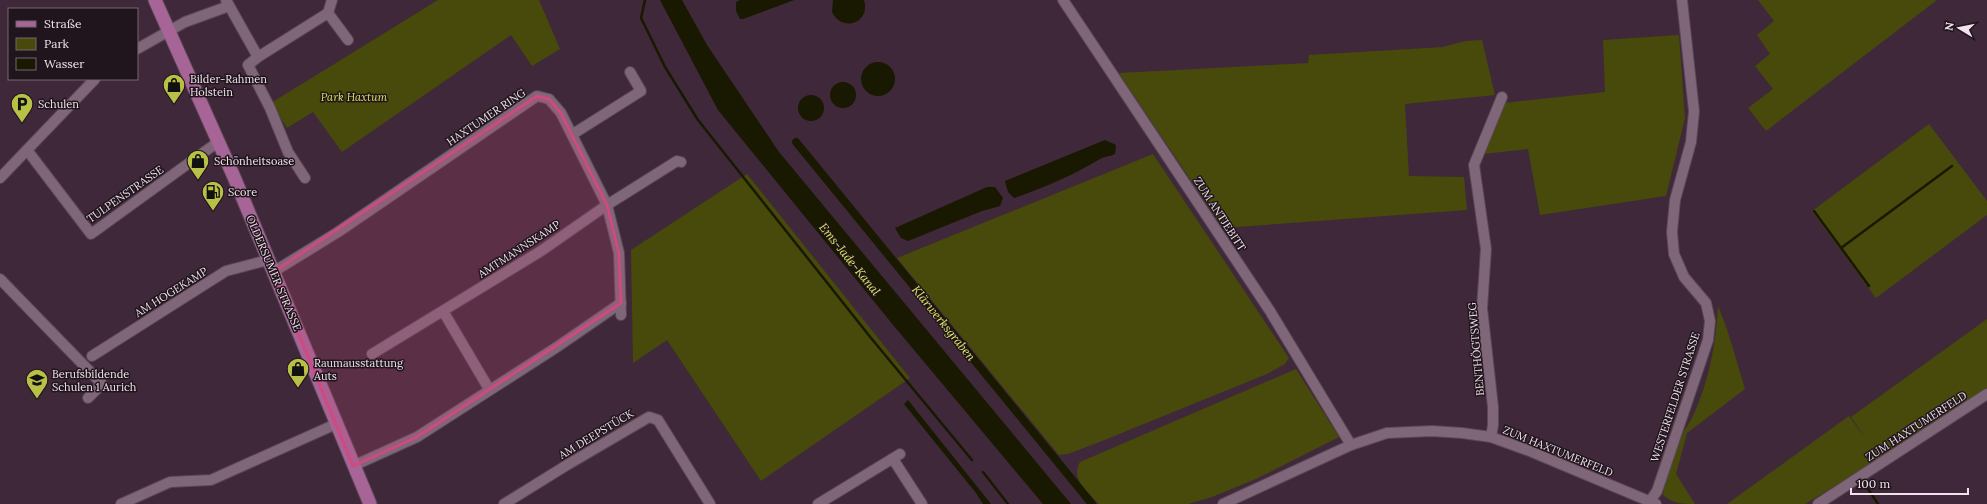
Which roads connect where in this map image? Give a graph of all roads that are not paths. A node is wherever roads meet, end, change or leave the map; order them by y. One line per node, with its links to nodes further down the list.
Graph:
1 (155, 0): 7 (main road, OLDERSUMER STRASSE)
2 (332, 0): 6 (street)
3 (1063, 0): 33 (street, ZUM ANTJEBITT)
4 (1682, 0): 37 (street, WESTERFELDER STRASSE)
5 (227, 3): 7 (street); 10 (street)
6 (328, 13): 8 (street); 10 (street)
7 (169, 30): 9 (street); 15 (main road, OLDERSUMER STRASSE)
8 (348, 40)
9 (138, 48)
10 (258, 57): 19 (street)
11 (630, 72): 14 (street)
12 (94, 80): 16 (street)
13 (1502, 97): 32 (street, BENTHÖGTSWEG)
14 (573, 134): 20 (street, HAXTUMER RING); 21 (street, HAXTUMER RING)
15 (218, 142): 16 (street, TULPENSTRASSE); 21 (main road, OLDERSUMER STRASSE)
16 (27, 150): 18 (street)
17 (681, 162): 20 (street, AMTMANNSKAMP)
18 (0, 178)
19 (306, 178)
20 (607, 205): 23 (street, HAXTUMER RING); 24 (street, AMTMANNSKAMP)
21 (271, 266): 27 (street, AM HOGEKAMP); 31 (main road, OLDERSUMER STRASSE)
22 (0, 279): 30 (street)
23 (621, 303): 25 (street, HAXTUMER RING); 28 (street)
24 (443, 311): 26 (street, AMTMANNSKAMP); 28 (street)
25 (622, 315)
26 (372, 354)
27 (92, 356)
28 (489, 389): 34 (street)
29 (1987, 394): 44 (street, ZUM HAXTUMERFELD)
30 (88, 398)
31 (336, 424): 34 (main road, OLDERSUMER STRASSE); 35 (street)
32 (1491, 437): 33 (street, ZUM HAXTUMERFELD); 37 (street, ZUM HAXTUMERFELD)
33 (1351, 445): 43 (street, ZUM HAXTUMERFELD)
34 (353, 466): 39 (main road, OLDERSUMER STRASSE)
35 (140, 500): 38 (street)
36 (820, 503): 42 (street)
37 (1653, 503)
38 (121, 504)
39 (370, 504)
40 (504, 504): 41 (street, AM DEEPSTÜCK)
41 (710, 504)
42 (922, 504)
43 (1223, 504)
44 (1818, 504)

